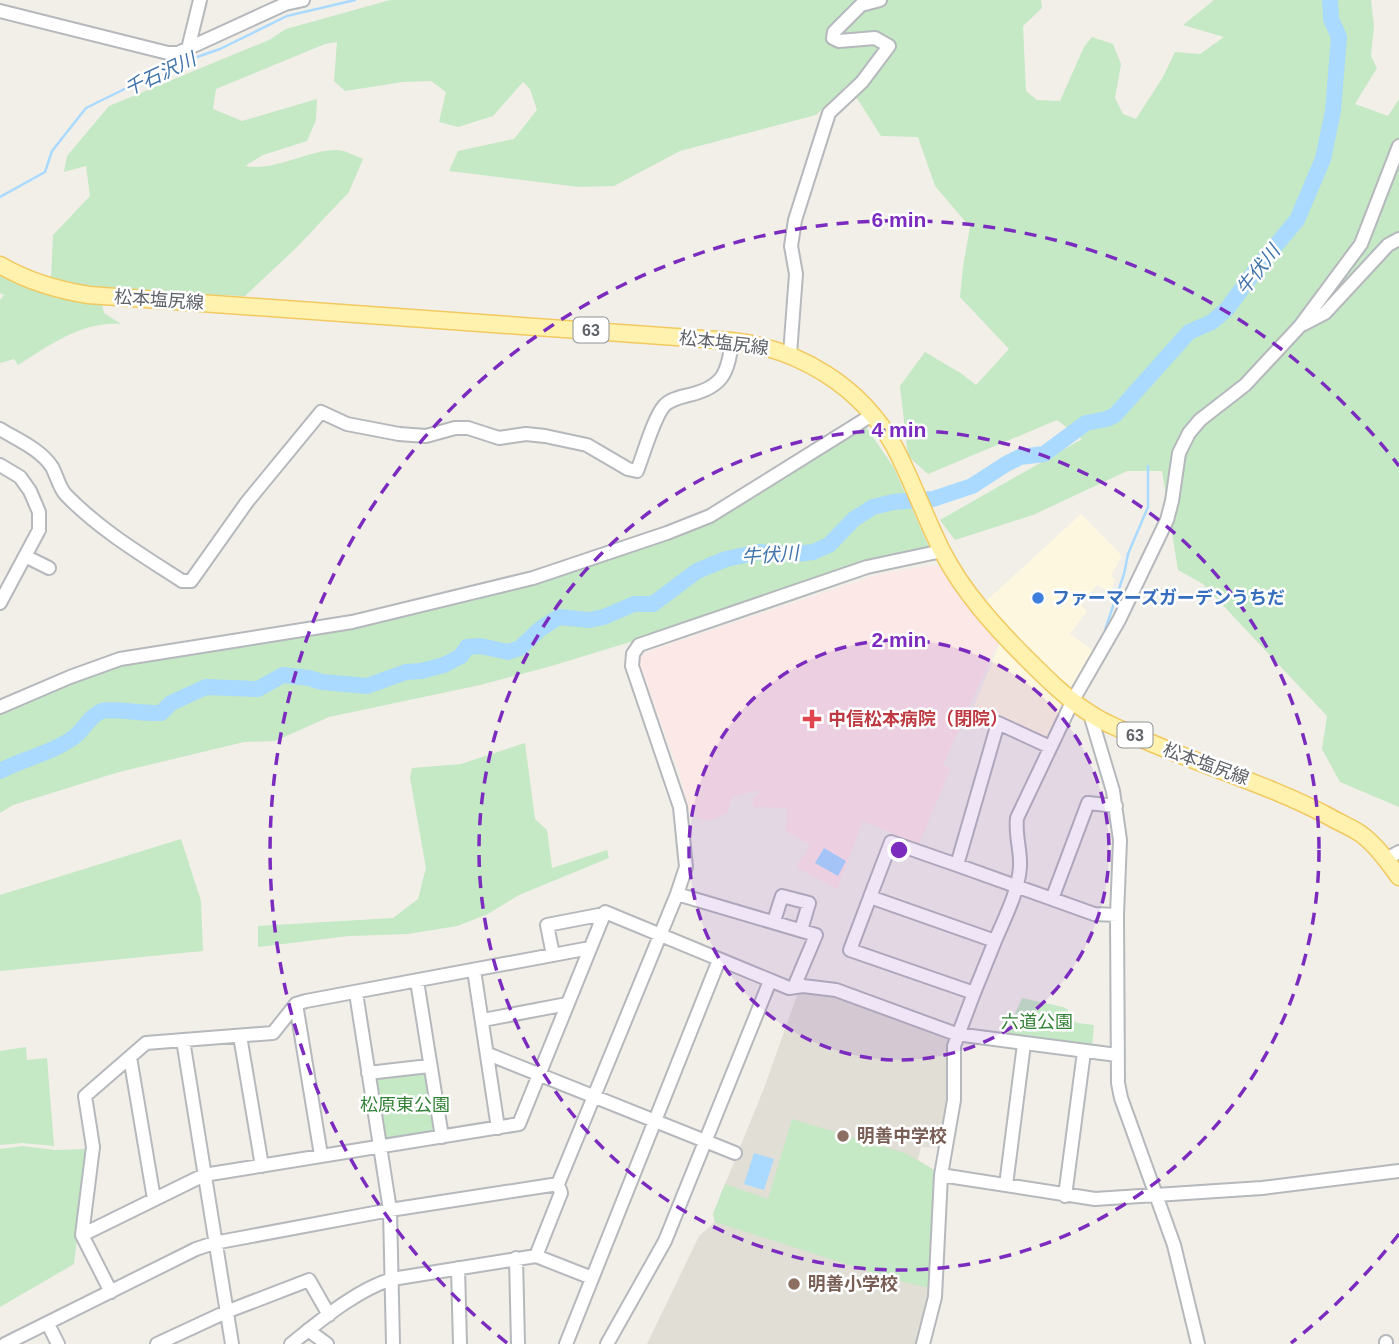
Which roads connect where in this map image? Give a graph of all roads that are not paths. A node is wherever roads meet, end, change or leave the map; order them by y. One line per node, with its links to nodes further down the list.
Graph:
1 (200, 0): 5 (street)
2 (303, 0): 5 (street)
3 (880, 0): 11 (street)
4 (0, 11): 5 (street)
5 (188, 49)
6 (1399, 146): 9 (street)
7 (1399, 239): 9 (street)
8 (0, 265): 10 (main road, 松本塩尻線 / 63)
9 (1300, 326): 19 (street)
10 (732, 341): 11 (main road, 松本塩尻線 / 63); 13 (street)
11 (790, 354): 12 (main road, 松本塩尻線 / 63)
12 (874, 418): 15 (main road, 松本塩尻線 / 63); 20 (street)
13 (0, 429)
14 (0, 465): 16 (street)
15 (940, 546): 19 (main road, 松本塩尻線 / 63); 28 (street)
16 (25, 556): 17 (street); 18 (street)
17 (49, 569)
18 (0, 603)
19 (1073, 700): 21 (main road, 松本塩尻線 / 63); 22 (street)
20 (0, 707)
21 (1090, 714): 23 (street); 24 (main road, 松本塩尻線 / 63)
22 (1051, 747): 25 (street); 27 (street)
23 (1116, 806): 30 (street); 32 (street)
24 (1392, 855): 26 (main road, 松本塩尻線 / 63)
25 (957, 865): 27 (street); 29 (street)
26 (1399, 877)
27 (1017, 887): 30 (street); 36 (street)
28 (677, 894): 33 (street); 35 (street)
29 (870, 897): 36 (street); 45 (street)
30 (1052, 899): 32 (street)
31 (604, 914): 35 (street); 37 (street); 38 (street)
32 (1117, 915): 55 (street)
33 (774, 921): 34 (street); 34 (street)
34 (801, 930): 43 (street)
35 (660, 935): 39 (street); 60 (street)
36 (995, 941): 45 (street)
37 (590, 948): 38 (street); 47 (street)
38 (553, 955): 40 (street)
39 (719, 960): 42 (street); 61 (street)
40 (474, 970): 41 (street); 48 (street)
41 (417, 981): 44 (street); 57 (street)
42 (770, 981): 43 (street); 64 (street)
43 (803, 988): 49 (street)
44 (356, 993): 46 (street); 58 (street)
45 (974, 993): 49 (street)
46 (296, 1004): 50 (street); 67 (street)
47 (567, 1004): 48 (street); 59 (street)
48 (483, 1020): 54 (street)
49 (957, 1034): 52 (street); 71 (street)
50 (240, 1036): 51 (street); 68 (street)
51 (183, 1040): 56 (street); 70 (street)
52 (1024, 1044): 53 (street); 73 (street)
53 (1084, 1052): 55 (street); 75 (street)
54 (488, 1054): 59 (street); 62 (street)
55 (1117, 1055): 74 (street)
56 (130, 1057): 76 (street); 78 (street)
57 (429, 1066): 58 (street); 63 (street)
58 (369, 1073): 65 (street)
59 (539, 1075): 60 (street); 62 (street)
60 (595, 1098): 61 (street); 72 (street)
61 (654, 1120): 64 (street); 83 (street)
62 (498, 1128): 63 (street)
63 (442, 1137): 65 (street)
64 (704, 1141): 66 (street); 100 (street)
65 (380, 1147): 67 (street); 77 (street)
66 (735, 1153)
67 (321, 1155): 68 (street)
68 (262, 1166): 70 (street)
69 (1399, 1171): 74 (street)
70 (204, 1175): 76 (street); 79 (street)
71 (941, 1175): 73 (street); 101 (street)
72 (558, 1184): 77 (street); 80 (street)
73 (1006, 1185): 75 (street)
74 (1158, 1195): 75 (street); 102 (street)
75 (1065, 1196)
76 (154, 1199): 78 (street)
77 (390, 1210): 79 (street); 84 (street)
78 (82, 1235): 85 (street)
79 (214, 1243): 85 (street); 86 (street)
80 (536, 1256): 81 (street); 83 (street)
81 (516, 1258): 82 (street); 98 (street)
82 (458, 1268): 84 (street); 97 (street)
83 (592, 1278): 99 (street)
84 (392, 1279): 87 (street); 96 (street)
85 (111, 1292): 88 (street)
86 (226, 1312): 87 (street); 92 (street); 93 (street)
87 (329, 1315): 89 (street)
88 (48, 1324): 90 (street); 91 (street)
89 (309, 1330): 94 (street); 95 (street)
90 (5, 1344)
91 (58, 1344)
92 (157, 1344)
93 (232, 1344)
94 (291, 1344)
95 (327, 1344)
96 (393, 1344)
97 (460, 1344)
98 (518, 1344)
99 (566, 1344)
100 (607, 1344)
101 (923, 1344)
102 (1198, 1344)

